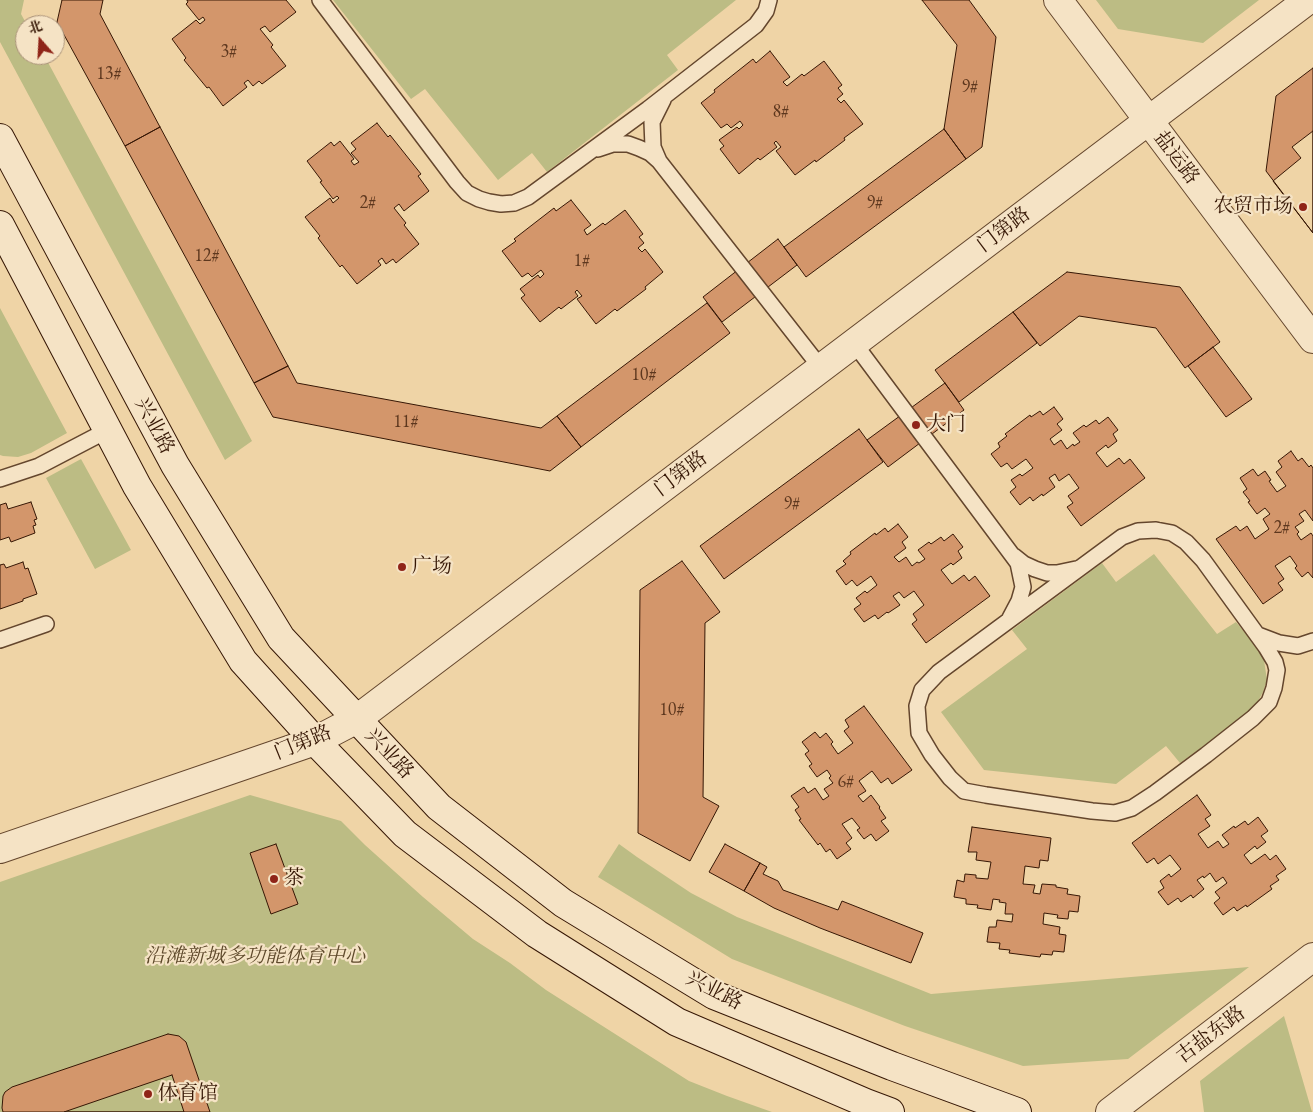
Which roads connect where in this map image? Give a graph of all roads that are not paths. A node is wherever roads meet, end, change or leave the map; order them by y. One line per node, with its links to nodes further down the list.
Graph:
1 (320, 0): 8 (lane)
2 (769, 0): 5 (lane)
3 (1058, 0): 6 (street, 盐运路)
4 (1308, 0): 6 (street, 门第路)
5 (666, 94): 8 (lane); 9 (lane)
6 (1148, 120): 11 (street, 盐运路); 12 (street, 门第路)
7 (0, 138): 23 (street, 兴业路)
8 (590, 152): 9 (lane)
9 (659, 161): 13 (lane)
10 (0, 225): 14 (street, 兴业路)
11 (1313, 340)
12 (854, 343): 13 (street, 门第路); 16 (lane)
13 (821, 368): 23 (street, 门第路)
14 (108, 430): 15 (lane); 24 (street, 兴业路)
15 (0, 479)
16 (1013, 556): 17 (lane); 18 (lane)
17 (1084, 565): 18 (lane); 20 (lane)
18 (1009, 621): 20 (lane)
19 (46, 624): 21 (lane)
20 (1258, 635): 22 (lane)
21 (0, 640)
22 (1313, 641)
23 (357, 719): 24 (street, 门第路); 28 (street, 兴业路)
24 (315, 741): 25 (street, 门第路); 27 (street, 兴业路)
25 (0, 849)
26 (1313, 957): 29 (street, 古盐东路)
27 (890, 1112)
28 (1017, 1112)
29 (1110, 1112)

